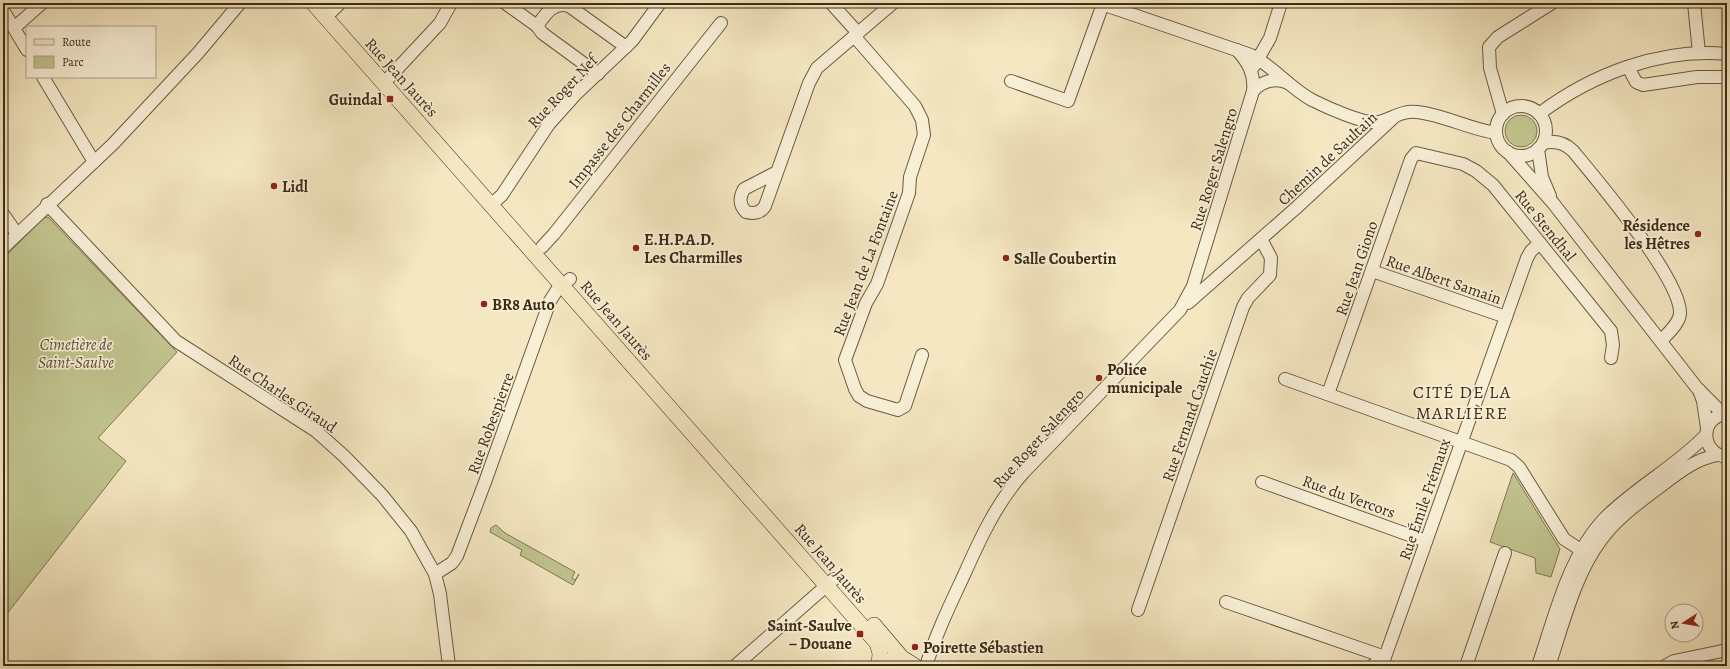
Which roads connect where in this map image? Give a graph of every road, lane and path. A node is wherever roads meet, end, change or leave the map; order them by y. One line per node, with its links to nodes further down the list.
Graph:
1 (42, 3): 17 (street)
2 (240, 3): 43 (street)
3 (313, 3): 13 (main road, Rue Jean Jaurès)
4 (451, 3): 30 (street)
5 (505, 3): 16 (street)
6 (660, 3): 19 (street, Rue Roger Nef)
7 (831, 3): 18 (street, Rue Jean de La Fontaine)
8 (893, 3): 18 (street)
9 (1281, 3): 24 (street)
10 (1552, 3): 34 (street)
11 (1694, 3): 22 (street)
12 (1101, 4): 21 (street); 31 (street)
13 (331, 8): 30 (main road, Rue Jean Jaurès)
14 (3, 10): 17 (street)
15 (721, 23): 52 (street, Impasse des Charmilles)
16 (537, 26): 19 (street); 26 (street)
17 (14, 28): 20 (street)
18 (856, 35): 44 (street); 61 (street, Rue Jean de La Fontaine)
19 (626, 47): 26 (street, Rue Roger Nef)
20 (26, 48)
21 (1237, 50): 24 (street); 27 (street)
22 (1699, 53): 23 (street); 25 (street)
23 (1727, 54)
24 (1258, 59): 27 (street); 32 (street)
25 (1628, 67): 28 (street); 35 (street)
26 (598, 74): 45 (street, Rue Roger Nef)
27 (1253, 77): 33 (street)
28 (1727, 77)
29 (44, 78): 43 (street)
30 (388, 79): 45 (main road, Rue Jean Jaurès)
31 (1011, 81)
32 (1288, 83): 33 (street); 37 (street)
33 (1254, 91): 54 (street, Rue Roger Salengro)
34 (1503, 114): 35 (street); 38 (street)
35 (1539, 114): 40 (street)
36 (1395, 116): 37 (street); 38 (street, Chemin de Saultain); 39 (street, Chemin de Saultain)
37 (1364, 121): 39 (street)
38 (1496, 133): 41 (street)
39 (1367, 141): 50 (street, Chemin de Saultain)
40 (1541, 146): 41 (street); 46 (street); 60 (street)
41 (1508, 152): 46 (street)
42 (1414, 154): 51 (street, Rue Stendhal); 55 (street, Rue Jean Giono)
43 (94, 162): 47 (street)
44 (777, 172)
45 (495, 201): 52 (main road, Rue Jean Jaurès); 57 (main road, Rue Jean Jaurès)
46 (1553, 203): 60 (street)
47 (47, 204): 49 (street); 74 (street, Rue Charles Giraud)
48 (3, 214): 49 (street)
49 (17, 234): 53 (street)
50 (1261, 239): 56 (street, Chemin de Saultain); 77 (street, Rue Fernand Cauchie)
51 (1540, 243): 59 (street, Rue Émile Frémaux); 62 (street, Rue Stendhal)
52 (542, 247): 57 (main road, Rue Jean Jaurès)
53 (3, 248)
54 (1200, 264): 56 (street); 58 (street, Rue Roger Salengro)
55 (1372, 271): 59 (street, Rue Albert Samain); 65 (street, Rue Jean Giono)
56 (1217, 276): 58 (street, Chemin de Saultain)
57 (566, 282): 74 (street, Rue Robespierre); 75 (main road, Rue Jean Jaurès)
58 (1180, 310): 78 (street, Rue Roger Salengro)
59 (1506, 317): 68 (street, Rue Émile Frémaux)
60 (1661, 341): 64 (street)
61 (922, 355)
62 (1611, 358)
63 (1285, 379): 65 (street)
64 (1697, 388): 66 (street); 67 (street)
65 (1328, 394): 68 (street)
66 (1727, 414): 67 (street)
67 (1706, 432): 69 (street); 73 (street)
68 (1461, 441): 71 (street, Rue Émile Frémaux); 73 (street)
69 (1722, 456): 73 (street)
70 (1262, 482): 71 (street, Rue du Vercors)
71 (1426, 541): 80 (street, Rue Émile Frémaux)
72 (1504, 553): 87 (street)
73 (1585, 553): 88 (street); 89 (street)
74 (435, 574): 82 (street, Rue Charles Giraud)
75 (831, 583): 81 (main road, Rue Jean Jaurès); 83 (street); 84 (main road, Rue Jean Jaurès)
76 (1226, 602): 80 (street)
77 (1138, 610)
78 (933, 645): 81 (street, Rue Roger Salengro); 85 (street, Rue Roger Salengro)
79 (1727, 650): 90 (street)
80 (1385, 657): 86 (street)
81 (908, 662): 84 (main road)
82 (449, 666)
83 (735, 666)
84 (879, 666)
85 (926, 666)
86 (1372, 666)
87 (1466, 666)
88 (1538, 666)
89 (1549, 666)
90 (1665, 666)

